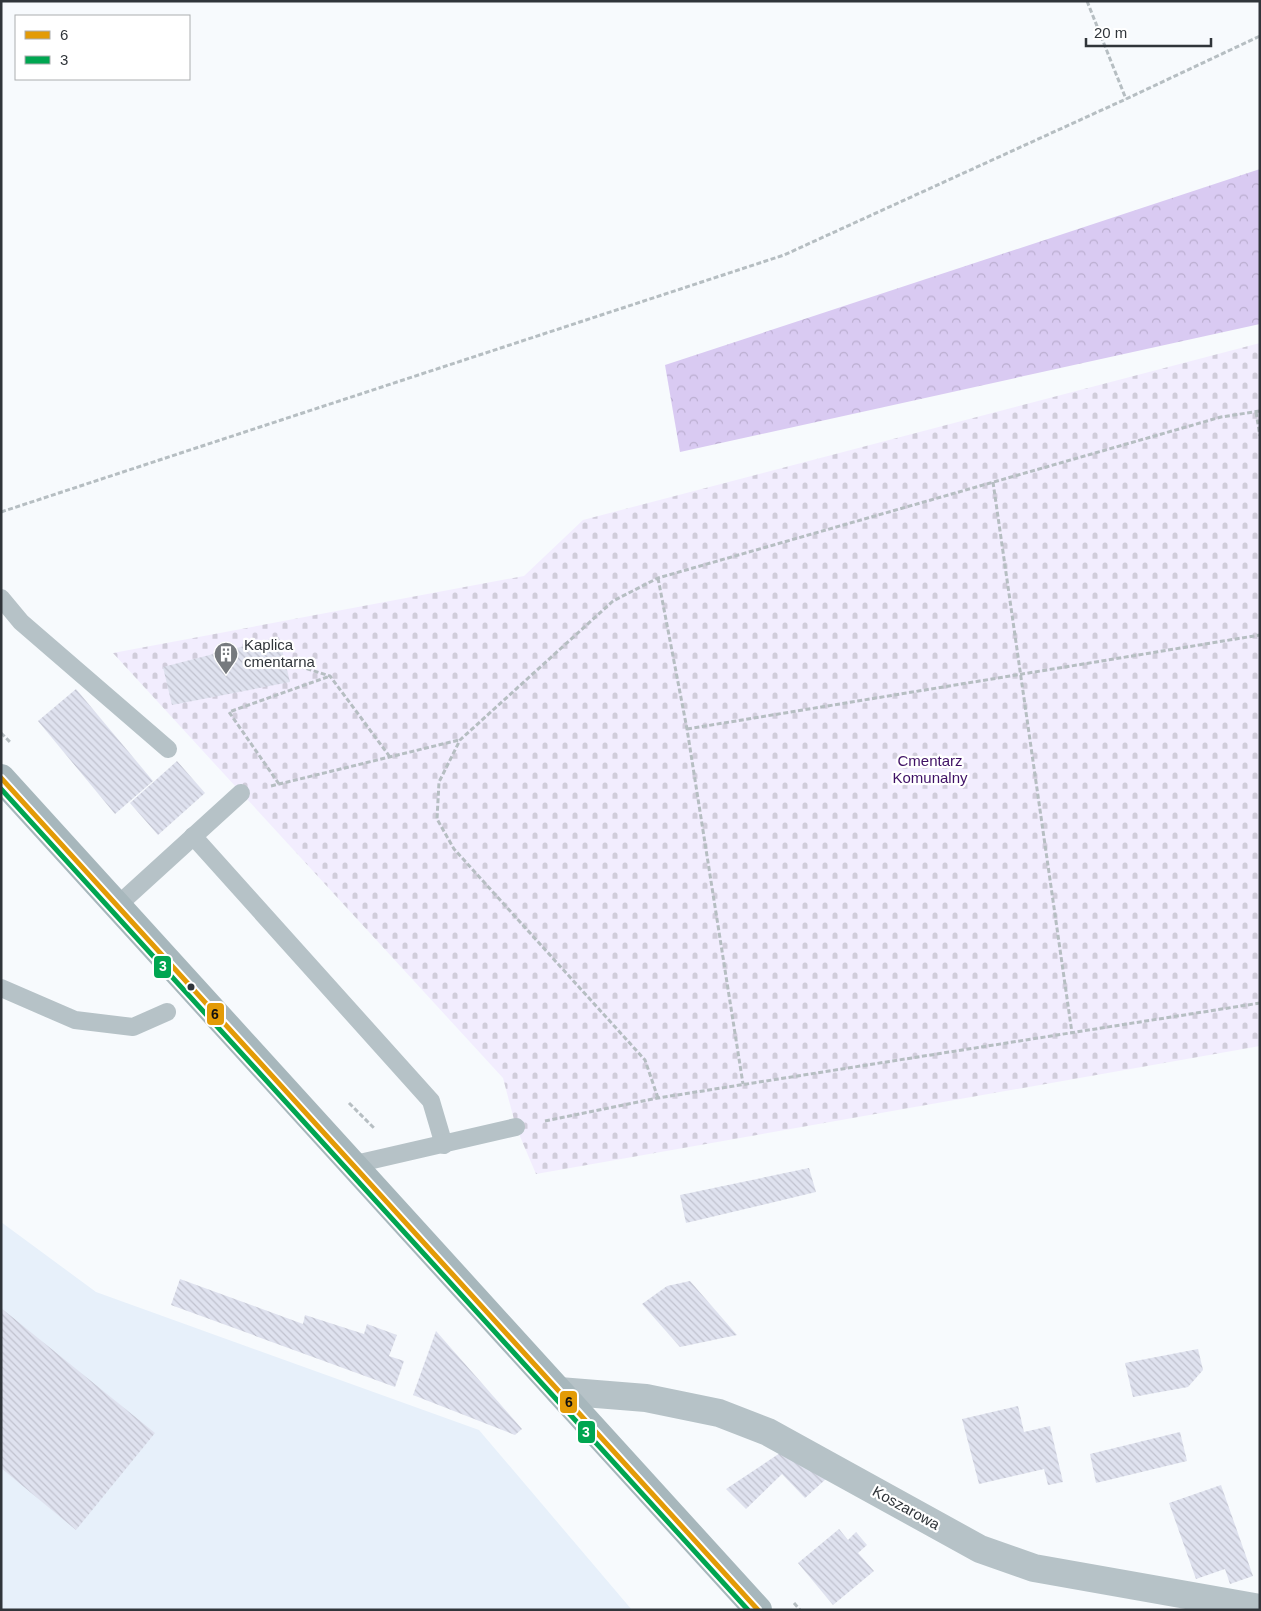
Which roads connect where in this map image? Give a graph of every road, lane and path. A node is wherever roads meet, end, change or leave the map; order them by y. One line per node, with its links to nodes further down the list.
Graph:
1 (1087, 1): 3 (path)
2 (1260, 36): 3 (path)
3 (1126, 99): 7 (path)
4 (1258, 412): 5 (path); 6 (path)
5 (1260, 436)
6 (994, 482): 8 (path); 12 (path)
7 (1, 512)
8 (658, 578): 14 (path); 15 (path)
9 (1, 598): 16 (lane)
10 (1260, 635): 12 (path)
11 (284, 662): 13 (path)
12 (1021, 674): 14 (path); 25 (path)
13 (330, 676): 17 (path); 17 (path)
14 (687, 729): 26 (path)
15 (460, 740): 17 (path); 27 (path)
16 (168, 749)
17 (390, 757)
18 (1, 778): 21 (main road)
19 (241, 793): 20 (lane)
20 (193, 836): 21 (lane); 29 (lane)
21 (118, 905): 30 (main road)
22 (1, 988): 24 (lane)
23 (1260, 1004): 25 (path)
24 (167, 1012)
25 (1072, 1033): 26 (path)
26 (743, 1084): 27 (path)
27 (658, 1098): 28 (path)
28 (516, 1127): 29 (lane)
29 (444, 1145): 30 (lane)
30 (351, 1164): 31 (main road)
31 (559, 1390): 32 (street, Koszarowa); 33 (main road)
32 (1260, 1608)
33 (758, 1610)

